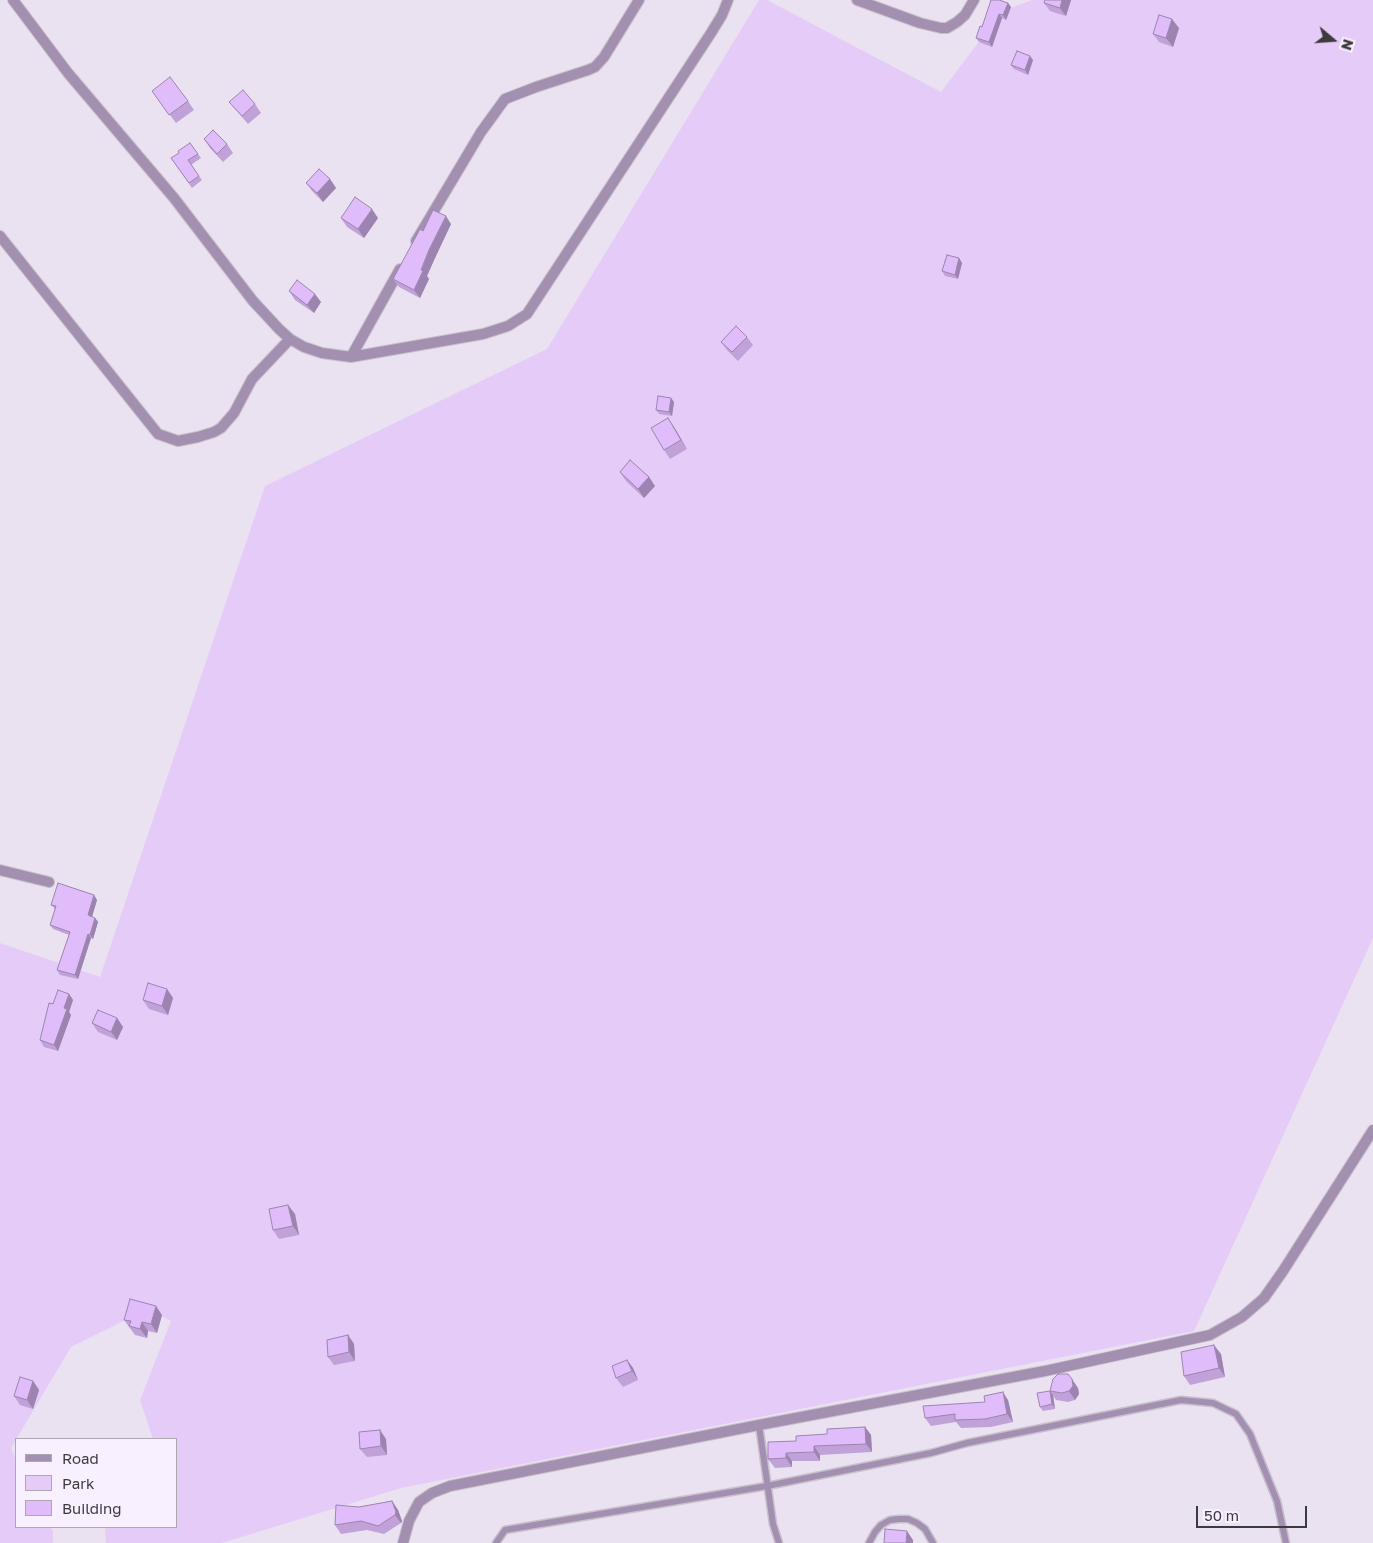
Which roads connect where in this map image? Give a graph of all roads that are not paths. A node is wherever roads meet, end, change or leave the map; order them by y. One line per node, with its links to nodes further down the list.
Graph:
1 (13, 0): 7 (street)
2 (639, 0): 8 (street)
3 (728, 0): 8 (street)
4 (857, 0): 5 (street)
5 (974, 0)
6 (0, 236): 7 (street)
7 (290, 340): 8 (street)
8 (351, 357)
9 (0, 870): 10 (street)
10 (49, 882)
11 (1373, 1130): 12 (street)
12 (759, 1425): 13 (lane); 14 (street)
13 (767, 1486): 15 (lane); 16 (lane); 19 (lane)
14 (403, 1543)
15 (496, 1543)
16 (779, 1543)
17 (869, 1543): 18 (lane)
18 (933, 1543)
19 (1286, 1543)

